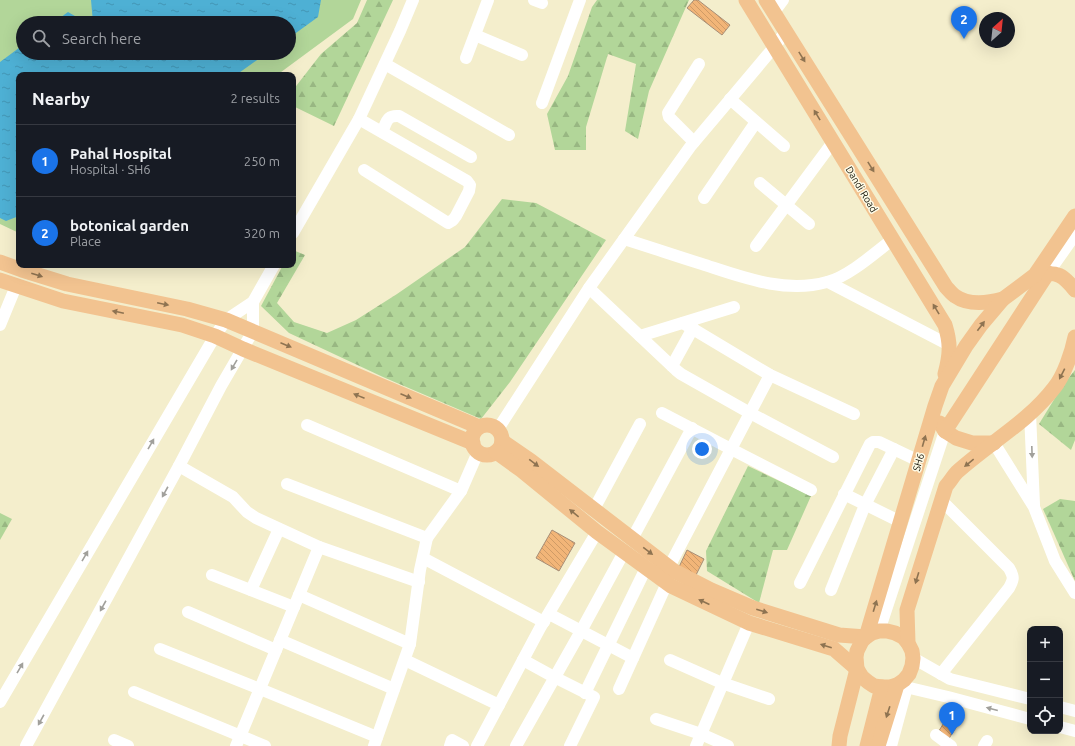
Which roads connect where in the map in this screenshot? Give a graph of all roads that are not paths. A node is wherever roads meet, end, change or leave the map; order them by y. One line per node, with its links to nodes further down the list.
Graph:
1 (413, 0): 11 (street)
2 (488, 0): 7 (street)
3 (580, 0): 14 (street)
4 (746, 0): 8 (main road, Dandi Road)
5 (774, 4): 6 (main road, Dandi Road)
6 (786, 31): 8 (street); 44 (main road, Dandi Road, one-way to 44)
7 (475, 35): 9 (street); 10 (street)
8 (775, 46): 13 (street); 20 (main road, Dandi Road, one-way to 8)
9 (522, 55)
10 (466, 58)
11 (385, 64): 15 (street); 18 (street)
12 (699, 64): 19 (street)
13 (730, 99): 16 (street); 19 (street)
14 (542, 103)
15 (359, 119): 17 (street); 29 (street)
16 (756, 122): 21 (street); 25 (street)
17 (382, 132): 22 (street); 23 (street)
18 (509, 135)
19 (694, 142): 31 (street)
20 (833, 142): 26 (street); 32 (main road, Dandi Road)
21 (784, 146)
22 (471, 157)
23 (364, 170)
24 (760, 183): 26 (street)
25 (704, 198)
26 (787, 204): 28 (street); 33 (street)
27 (1075, 216): 38 (main road, SH6)
28 (809, 224)
29 (296, 228)
30 (1075, 235): 38 (street)
31 (624, 239): 40 (street); 42 (street)
32 (893, 239): 40 (street); 54 (main road, Dandi Road, one-way to 32)
33 (756, 246)
34 (0, 262): 35 (main road, one-way to 35)
35 (16, 268)
36 (16, 268): 47 (main road, one-way to 47)
37 (272, 268): 45 (street)
38 (1041, 274): 43 (main road); 44 (main road, SH6); 68 (main road)
39 (0, 280): 41 (main road)
40 (828, 282): 54 (street)
41 (16, 286): 48 (street); 51 (main road, one-way to 41)
42 (589, 288): 52 (street); 69 (street)
43 (1075, 290)
44 (1003, 299): 58 (main road, SH6, one-way to 44)
45 (253, 302): 47 (street); 50 (street)
46 (734, 307): 49 (street)
47 (226, 320): 50 (main road); 51 (street)
48 (0, 325)
49 (688, 326): 52 (street); 56 (street); 57 (street)
50 (253, 331): 55 (street); 66 (main road, one-way to 66)
51 (215, 336): 55 (main road); 132 (street, one-way to 51)
52 (640, 336): 56 (street)
53 (1074, 342): 62 (main road, one-way to 62)
54 (949, 345): 58 (main road, Dandi Road)
55 (243, 349): 71 (main road, one-way to 55); 76 (street, one-way to 76)
56 (672, 366): 61 (street)
57 (770, 375): 61 (street); 63 (street)
58 (942, 386): 59 (main road, SH6)
59 (935, 406): 68 (main road); 75 (main road, SH6, one-way to 59)
60 (662, 413): 67 (street)
61 (750, 413): 72 (street); 74 (street)
62 (1030, 413): 70 (main road); 83 (street, one-way to 83)
63 (854, 414)
64 (640, 424): 84 (street)
65 (307, 425): 79 (street)
66 (479, 428): 69 (main road); 71 (main road)
67 (692, 428): 72 (street); 89 (street)
68 (945, 431): 70 (main road); 108 (street)
69 (499, 441): 71 (main road); 84 (main road, one-way to 84); 87 (main road, one-way to 69)
70 (994, 443): 81 (main road, one-way to 81); 83 (street)
71 (476, 447): 79 (street)
72 (731, 449): 78 (street); 93 (street)
73 (894, 449): 75 (street); 80 (street); 82 (street)
74 (833, 457)
75 (919, 461): 85 (main road, SH6)
76 (180, 466): 86 (street); 146 (street, one-way to 146)
77 (287, 484): 88 (street)
78 (811, 490)
79 (461, 491): 88 (street)
80 (844, 494): 82 (street); 98 (street)
81 (942, 500): 110 (main road, one-way to 110); 120 (street)
82 (865, 505): 85 (street); 100 (street)
83 (1034, 507): 101 (street)
84 (594, 509): 89 (main road)
85 (900, 522): 108 (main road, SH6, one-way to 85)
86 (279, 529): 90 (street); 99 (street)
87 (597, 532): 91 (main road); 105 (street)
88 (427, 538): 92 (street)
89 (632, 539): 93 (main road, one-way to 93)
90 (319, 547): 96 (street); 102 (street)
91 (624, 552): 94 (main road); 107 (street)
92 (422, 558): 96 (street); 105 (street)
93 (669, 567): 108 (main road, one-way to 108)
94 (646, 568): 97 (main road); 112 (street)
95 (212, 575): 99 (street)
96 (419, 582): 109 (street)
97 (667, 583): 106 (main road, one-way to 97); 114 (street)
98 (800, 583)
99 (251, 590): 103 (street)
100 (831, 590)
101 (1075, 593)
102 (299, 594): 103 (street); 109 (street)
103 (294, 607): 111 (street)
104 (188, 612): 111 (street)
105 (546, 618): 107 (street); 117 (street)
106 (749, 623): 119 (main road, one-way to 106); 122 (street)
107 (581, 631): 112 (street); 121 (street)
108 (873, 634): 110 (main road); 119 (main road, SH6)
109 (410, 644): 116 (street)
110 (908, 644): 115 (main road)
111 (278, 645): 125 (street); 126 (street)
112 (608, 645): 114 (street); 129 (street)
113 (160, 649): 125 (street)
114 (633, 658): 127 (street)
115 (913, 658): 120 (street); 123 (main road)
116 (405, 660): 126 (street); 133 (street)
117 (523, 660): 121 (street); 133 (street)
118 (670, 660): 122 (street)
119 (860, 673): 124 (main road); 156 (main road, SH6); 157 (main road)
120 (941, 674): 131 (street)
121 (554, 677): 129 (street); 152 (street)
122 (722, 683): 130 (street); 140 (street)
123 (902, 686): 124 (main road); 136 (street, one-way to 123); 145 (main road, one-way to 145)
124 (882, 688): 158 (main road)
125 (260, 689): 143 (street); 144 (street)
126 (394, 689): 144 (street)
127 (619, 689)
128 (134, 692): 143 (street)
129 (585, 693): 153 (street)
130 (769, 698)
131 (1027, 698)
132 (0, 702)
133 (499, 705): 151 (street)
134 (1063, 708): 135 (street)
135 (1075, 711)
136 (1027, 717)
137 (656, 719): 140 (street)
138 (1063, 728): 139 (street)
139 (1075, 731)
140 (701, 734): 154 (street); 155 (street)
141 (936, 736): 159 (street)
142 (114, 740): 147 (street)
143 (238, 741): 148 (street)
144 (376, 742)
145 (883, 743)
146 (26, 746)
147 (128, 746)
148 (265, 746)
149 (450, 746): 150 (street)
150 (463, 746)
151 (477, 746)
152 (516, 746)
153 (570, 746)
154 (696, 746)
155 (728, 746)
156 (839, 746)
157 (848, 746)
158 (867, 746)
159 (951, 746)

